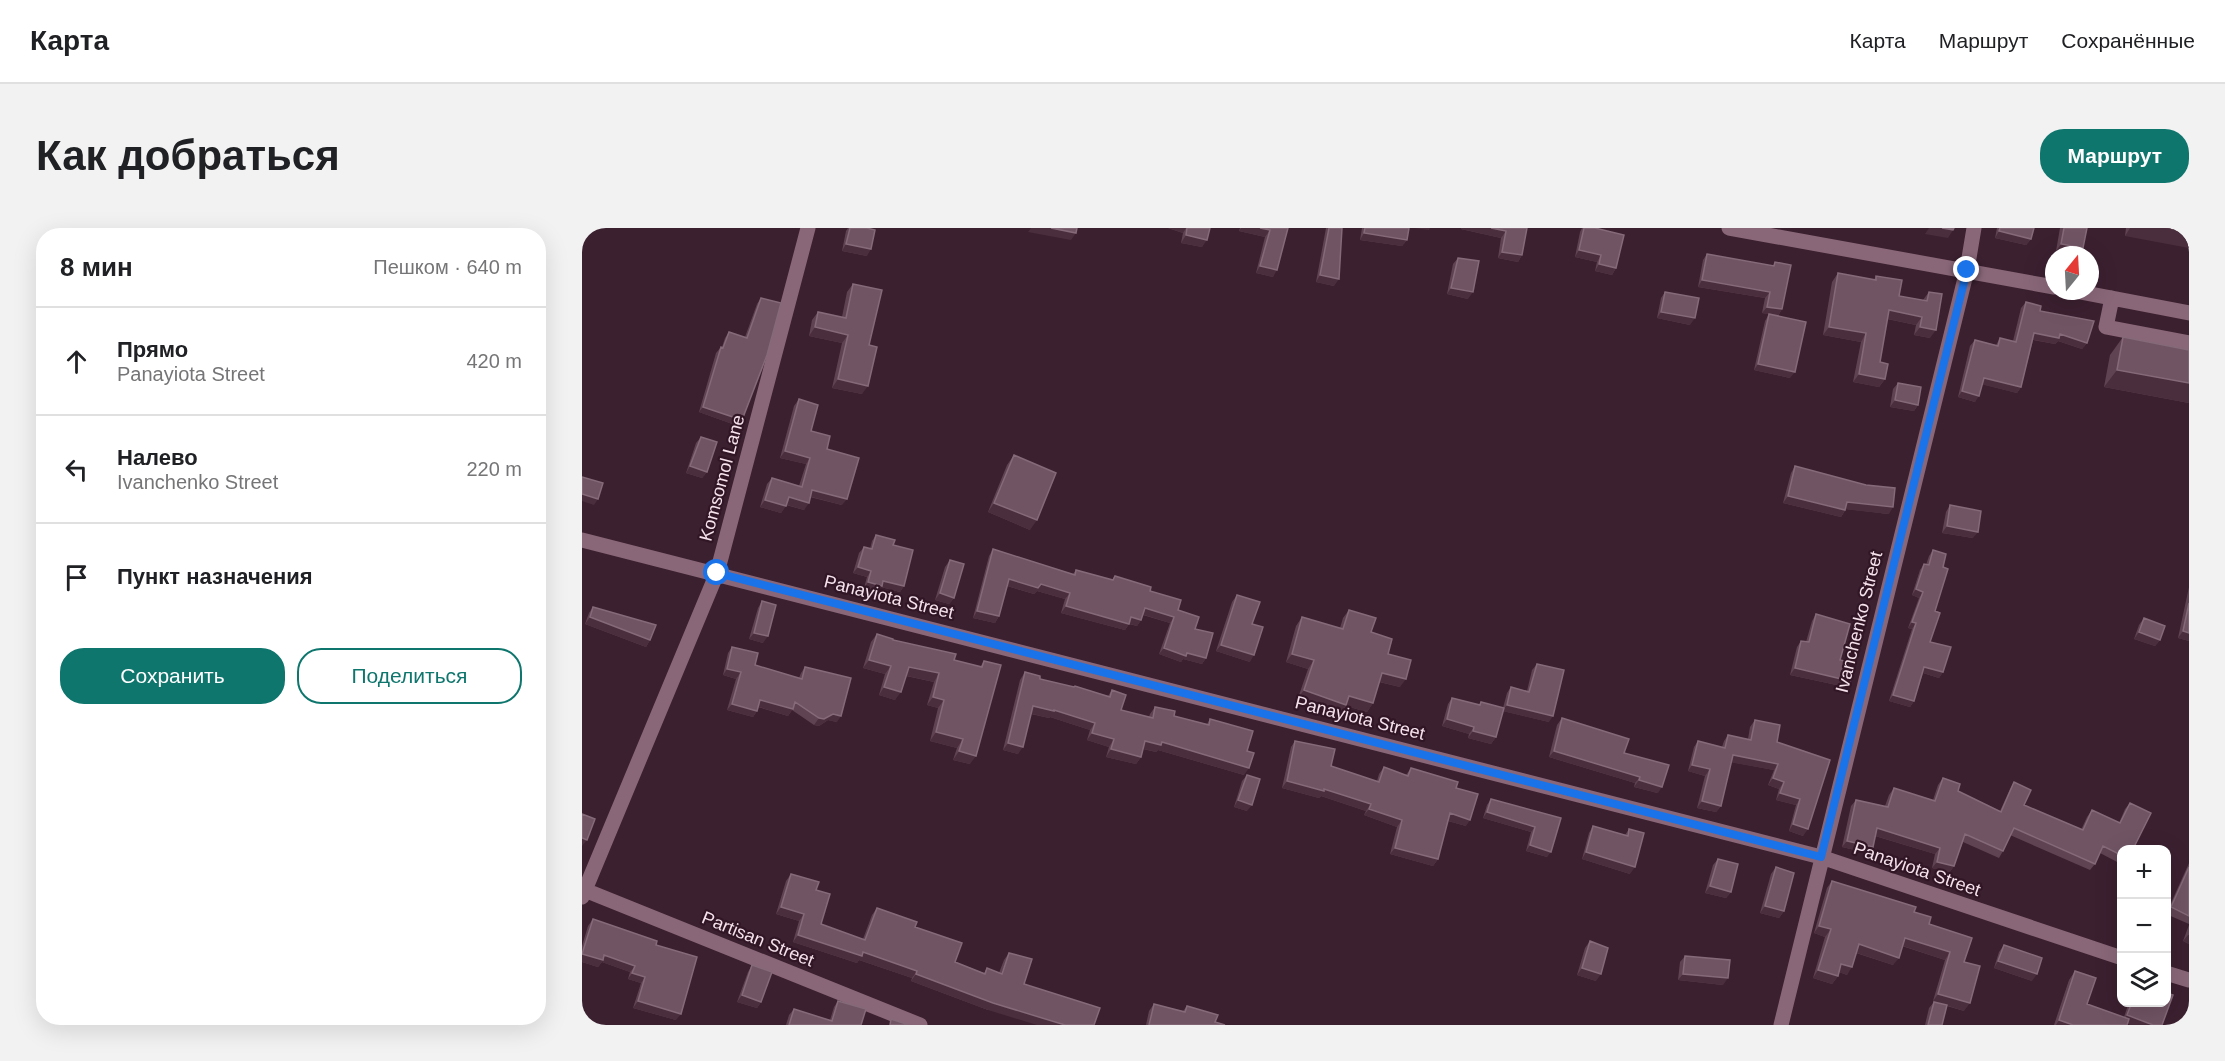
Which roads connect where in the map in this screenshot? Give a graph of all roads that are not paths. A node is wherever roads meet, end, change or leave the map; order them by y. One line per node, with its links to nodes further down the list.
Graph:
1 (808, 228): 11 (street, Komsomol Lane)
2 (1730, 228): 4 (street)
3 (1974, 228): 4 (street, Ivanchenko Street)
4 (1967, 270): 5 (street); 12 (street, Ivanchenko Street)
5 (2045, 285)
6 (2099, 296): 7 (street)
7 (2112, 298): 8 (street); 9 (street)
8 (2189, 313)
9 (2189, 343)
10 (582, 540): 11 (street, Panayiota Street)
11 (717, 573): 12 (street, Panayiota Street); 13 (street, Komsomol Lane)
12 (1821, 857): 14 (street, Panayiota Street); 18 (street, Ivanchenko Street)
13 (583, 892): 17 (street, Partisan Street)
14 (2117, 957)
15 (2171, 975): 16 (street)
16 (2189, 980)
17 (920, 1025)
18 (1781, 1025)

